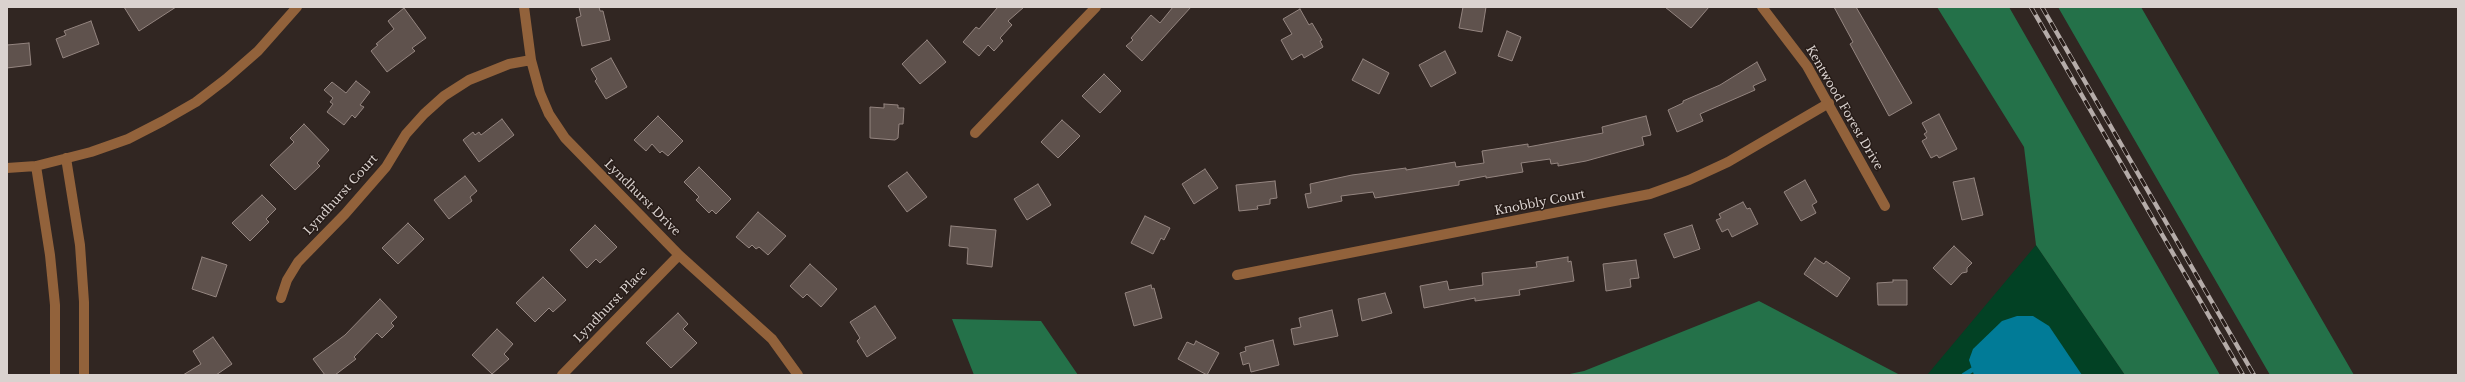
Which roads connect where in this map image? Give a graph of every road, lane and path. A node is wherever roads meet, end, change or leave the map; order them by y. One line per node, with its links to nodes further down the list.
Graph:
1 (297, 7): 8 (street)
2 (524, 7): 5 (street, Lyndhurst Drive)
3 (1096, 7): 7 (street)
4 (1762, 7): 6 (street, Kentwood Forest Drive)
5 (531, 60): 12 (street, Lyndhurst Drive); 14 (street, Lyndhurst Court)
6 (1829, 103): 11 (street, Kentwood Forest Drive); 13 (street, Knobbly Court)
7 (975, 133)
8 (66, 158): 9 (street); 16 (street)
9 (36, 166): 10 (street); 15 (street)
10 (7, 168)
11 (1885, 206)
12 (679, 254): 17 (street, Lyndhurst Place); 18 (street, Lyndhurst Drive)
13 (1237, 275)
14 (281, 298)
15 (55, 375)
16 (84, 375)
17 (562, 375)
18 (798, 375)

